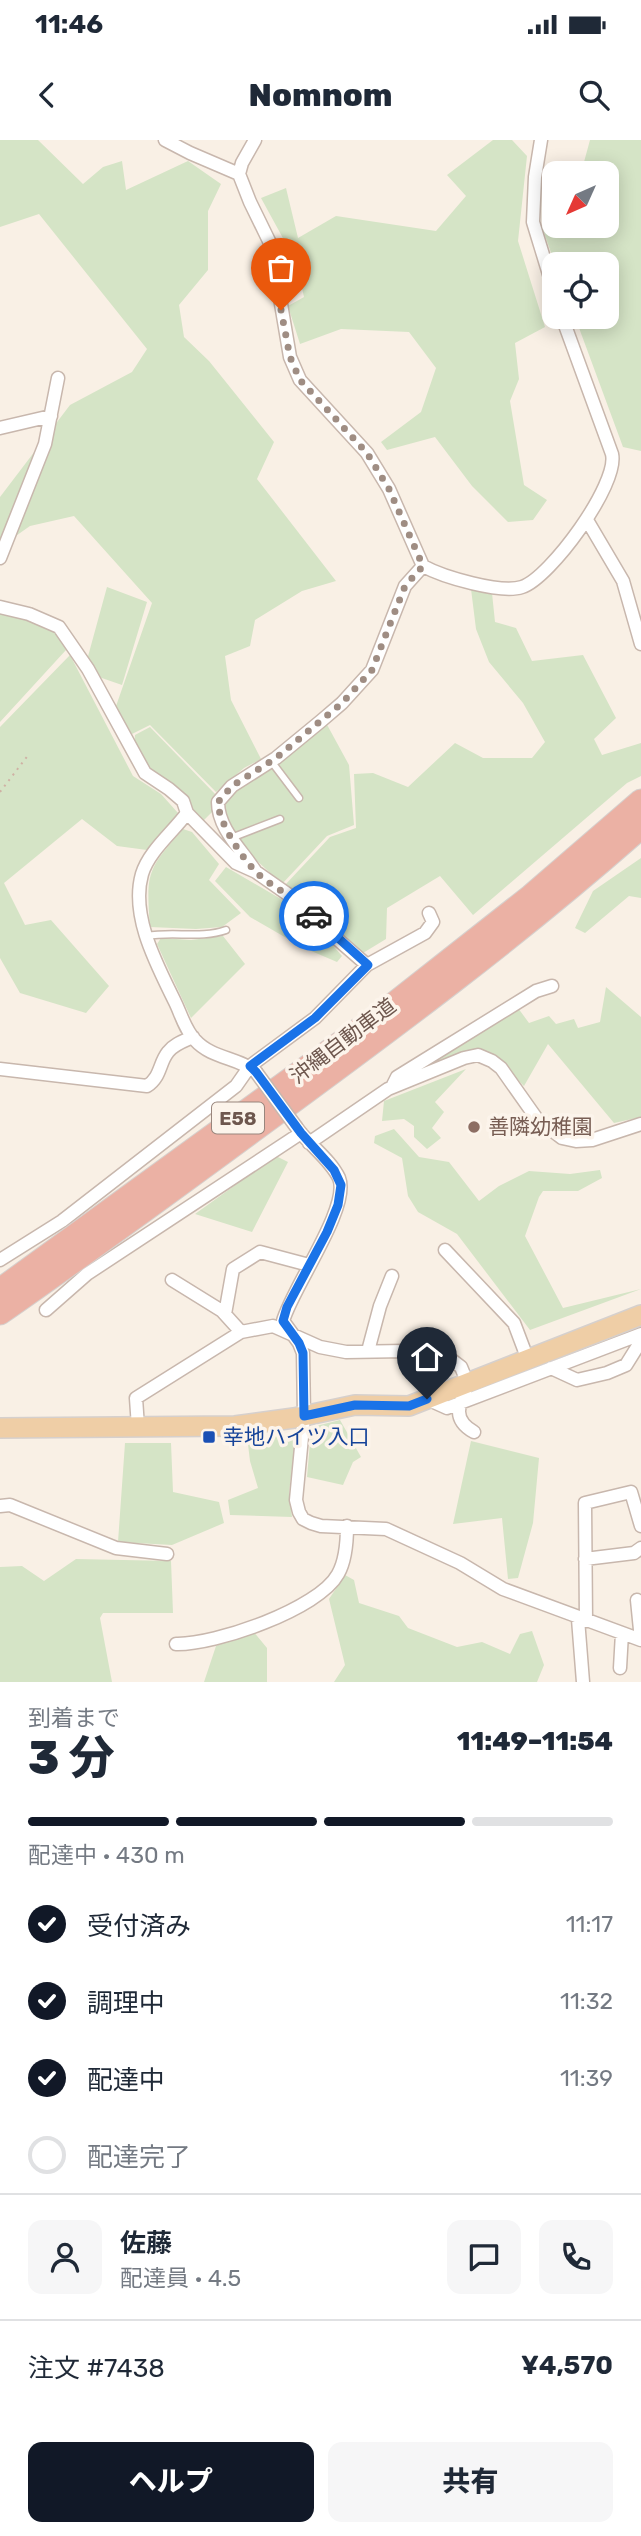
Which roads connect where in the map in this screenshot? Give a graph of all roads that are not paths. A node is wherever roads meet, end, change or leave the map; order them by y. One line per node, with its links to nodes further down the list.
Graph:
1 (165, 140): 4 (street)
2 (255, 140): 4 (street)
3 (541, 140): 5 (street)
4 (239, 174): 12 (street)
5 (542, 252)
6 (566, 329): 10 (street)
7 (58, 378): 8 (street)
8 (51, 416): 9 (street); 11 (street)
9 (0, 428)
10 (587, 520): 12 (street); 14 (street)
11 (0, 558)
12 (423, 566): 15 (street)
13 (0, 607): 18 (street)
14 (641, 644)
15 (271, 761): 16 (lane); 21 (street)
16 (299, 798)
17 (641, 801): 39 (highway, 沖縄自動車道 / E58)
18 (187, 813): 22 (street); 25 (street)
19 (280, 819): 21 (lane)
20 (641, 827): 41 (highway, 沖縄自動車道 / E58)
21 (231, 838): 22 (street)
22 (256, 872): 26 (street)
23 (429, 913): 26 (street)
24 (226, 930): 25 (lane)
25 (146, 936): 28 (street)
26 (368, 965): 30 (street)
27 (552, 986): 31 (street)
28 (193, 1037): 29 (street); 30 (street)
29 (0, 1069)
30 (253, 1069): 33 (street, bridge); 35 (street)
31 (391, 1088): 32 (street); 33 (street)
32 (641, 1124)
33 (302, 1135): 36 (street); 40 (street)
34 (445, 1250): 49 (street)
35 (0, 1260)
36 (309, 1265): 42 (street); 46 (street)
37 (392, 1276): 48 (street)
38 (172, 1280): 42 (street)
39 (0, 1290)
40 (47, 1310)
41 (0, 1313)
42 (225, 1314): 44 (street)
43 (641, 1315): 49 (main road)
44 (241, 1332): 46 (street); 55 (street)
45 (641, 1334): 50 (street)
46 (293, 1335): 48 (street); 54 (street)
47 (641, 1341): 50 (street)
48 (368, 1352): 51 (street)
49 (528, 1360): 51 (main road)
50 (551, 1368): 53 (street)
51 (468, 1384): 52 (main road); 53 (street)
52 (427, 1399): 53 (street); 54 (main road)
53 (459, 1404): 57 (street)
54 (304, 1416): 55 (main road); 59 (street)
55 (138, 1427): 56 (main road)
56 (0, 1428)
57 (474, 1432)
58 (0, 1506): 62 (street)
59 (347, 1526): 65 (street); 68 (street)
60 (641, 1526): 63 (street)
61 (641, 1548): 63 (street)
62 (167, 1554)
63 (585, 1559): 65 (street)
64 (638, 1600): 67 (street)
65 (582, 1620): 66 (street); 70 (street)
66 (622, 1633): 67 (street); 69 (street)
67 (641, 1640)
68 (176, 1644)
69 (620, 1668)
70 (583, 1682)

